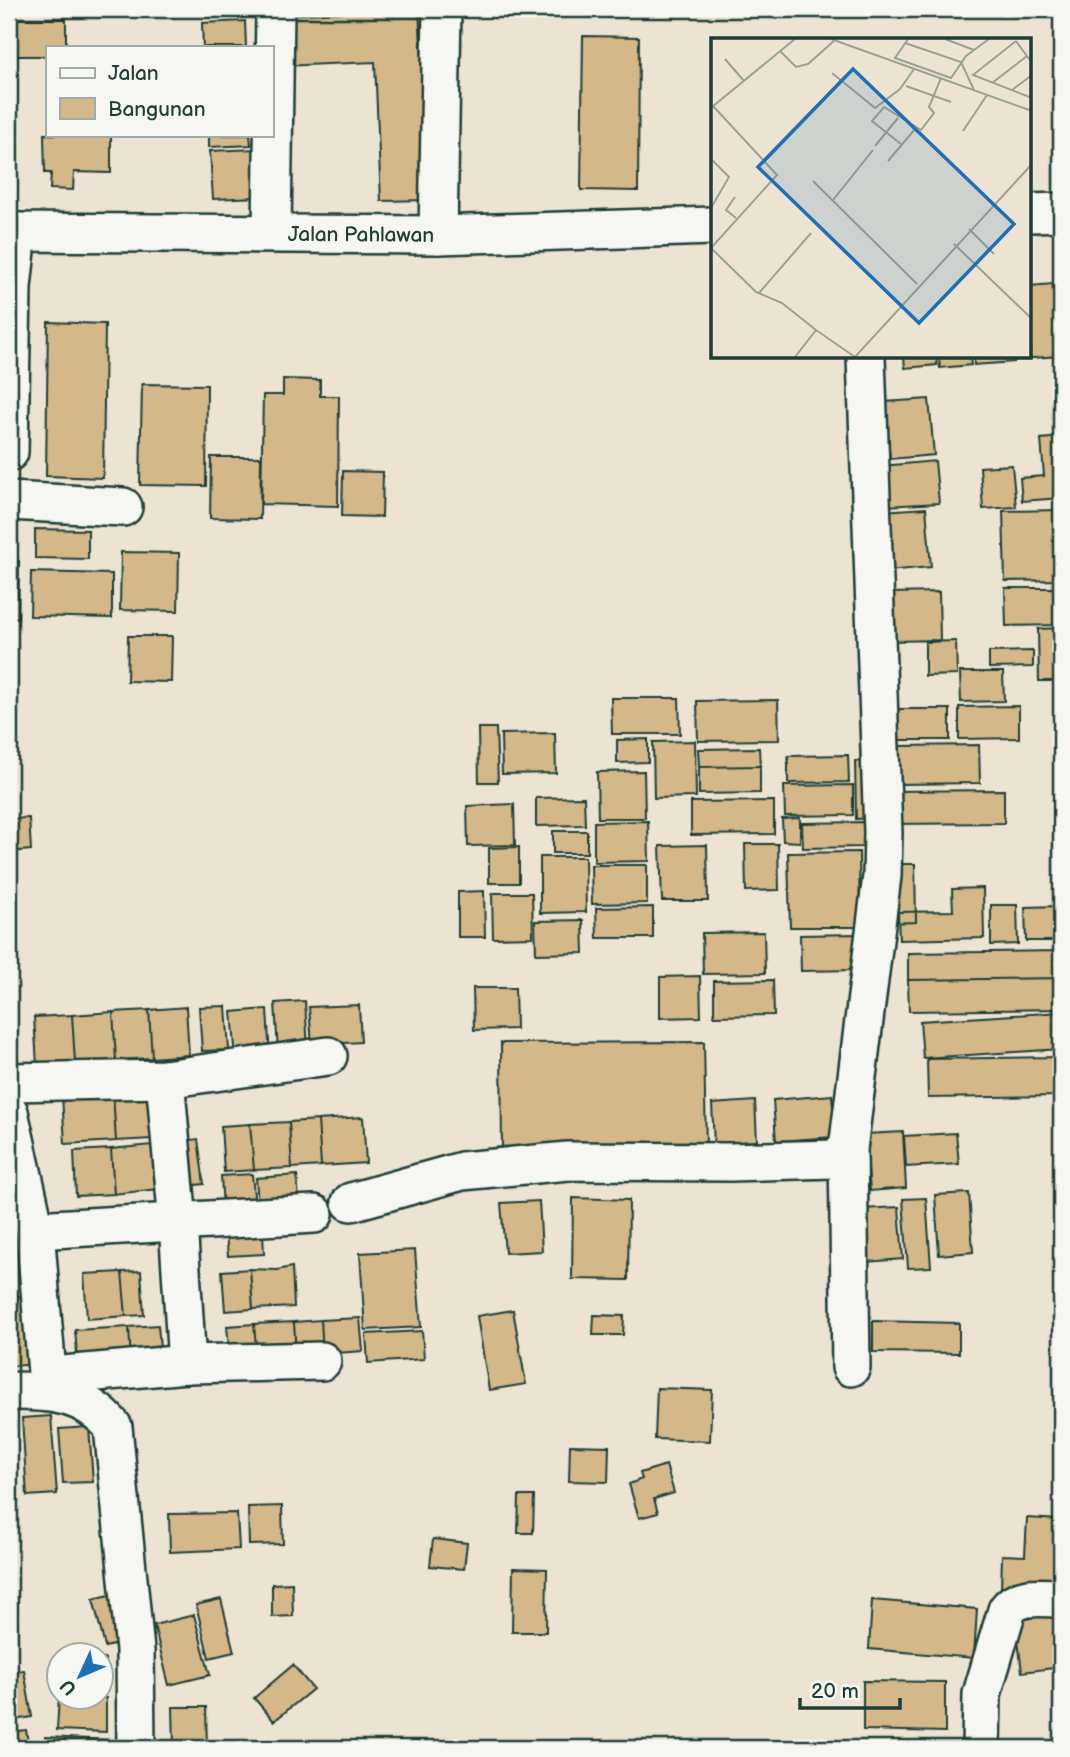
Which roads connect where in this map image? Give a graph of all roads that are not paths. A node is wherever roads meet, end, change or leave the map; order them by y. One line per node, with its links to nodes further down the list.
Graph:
1 (275, 9): 7 (street)
2 (442, 9): 8 (street)
3 (1061, 212): 4 (street)
4 (1032, 213)
5 (711, 226): 8 (street, Jalan Pahlawan)
6 (13, 232): 7 (street, Jalan Pahlawan); 10 (street)
7 (272, 232): 8 (street, Jalan Pahlawan)
8 (438, 235)
9 (866, 359): 17 (street)
10 (9, 452)
11 (9, 501): 12 (street)
12 (123, 507)
13 (328, 1056): 14 (street)
14 (165, 1079): 15 (street); 20 (street)
15 (9, 1082)
16 (9, 1112): 21 (street)
17 (848, 1149): 18 (street); 24 (street)
18 (351, 1202)
19 (314, 1214): 20 (street)
20 (178, 1223): 21 (street); 23 (street)
21 (34, 1230): 23 (street)
22 (322, 1361): 23 (street)
23 (187, 1364)
24 (851, 1367)
25 (9, 1391): 27 (street)
26 (1061, 1598): 28 (street)
27 (136, 1748)
28 (981, 1748)

